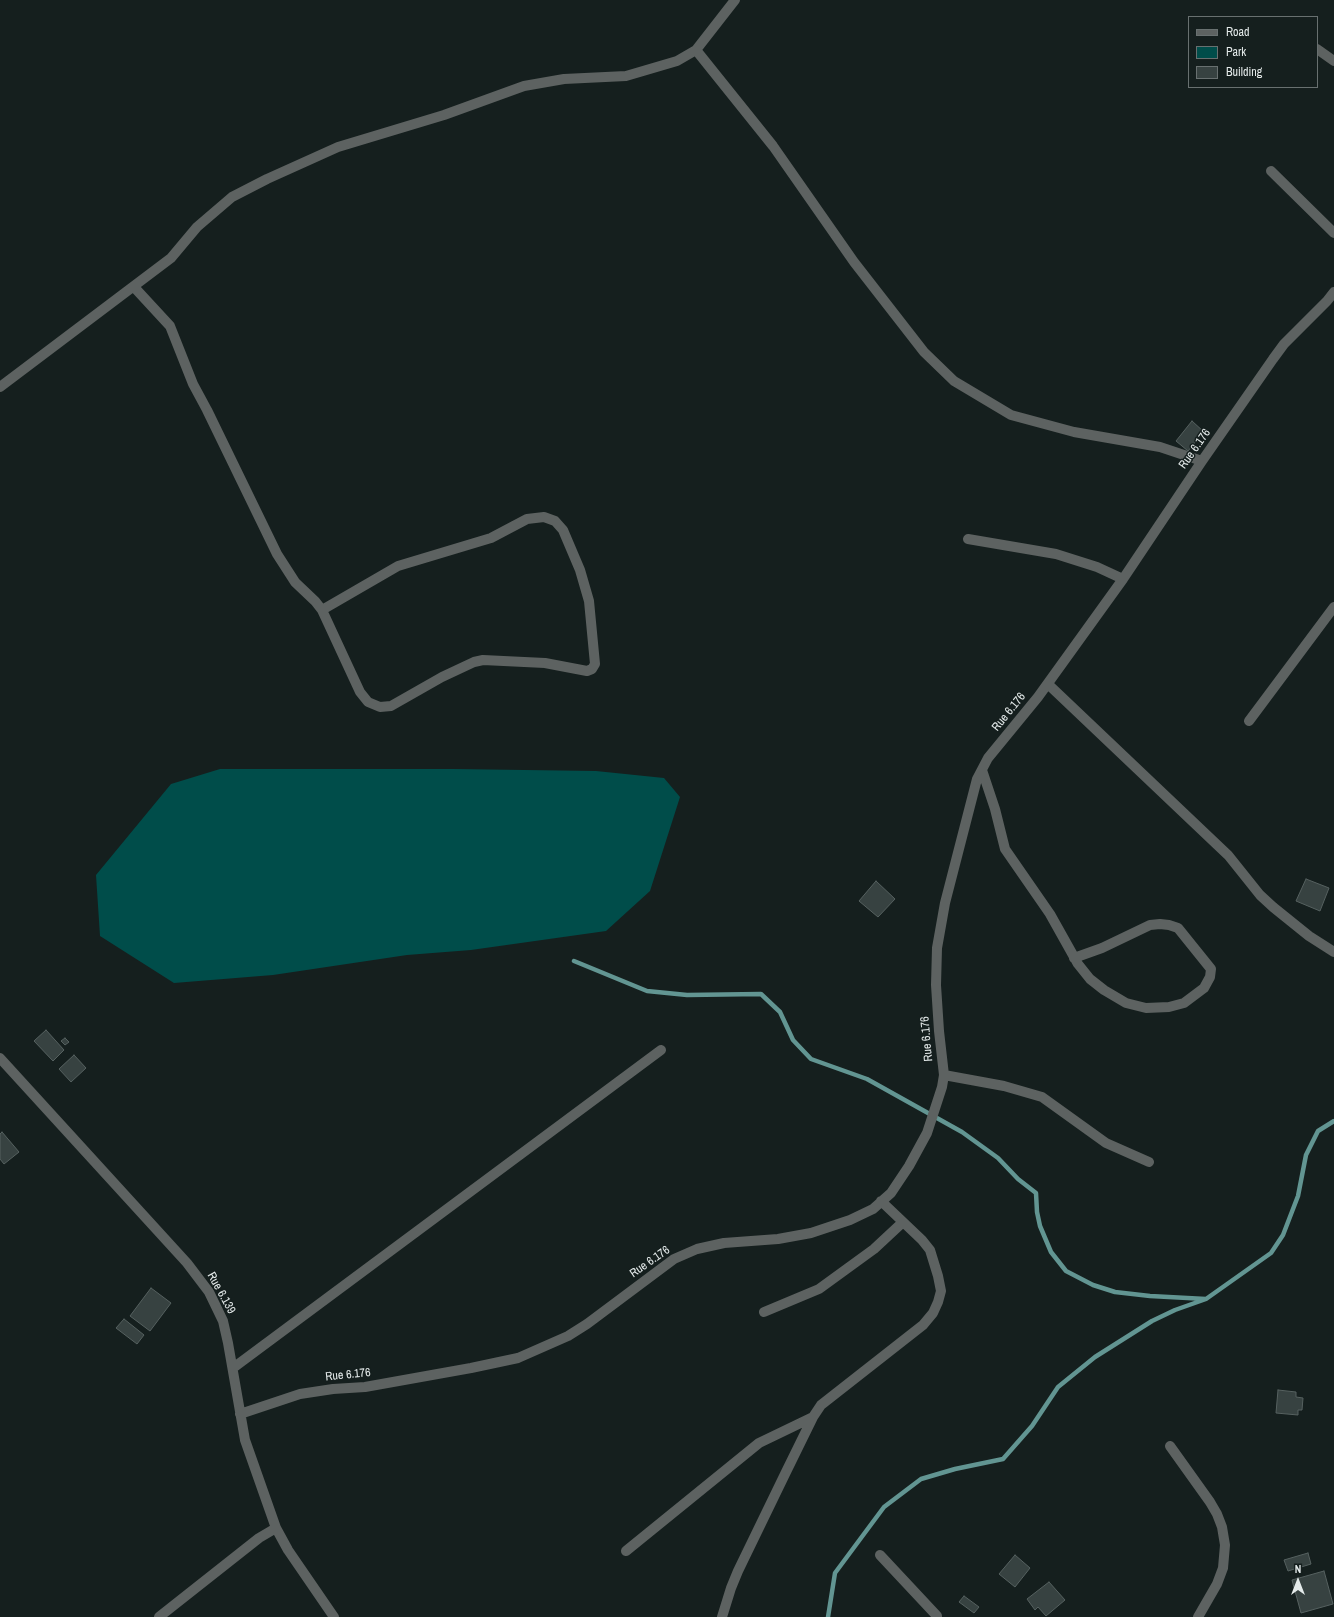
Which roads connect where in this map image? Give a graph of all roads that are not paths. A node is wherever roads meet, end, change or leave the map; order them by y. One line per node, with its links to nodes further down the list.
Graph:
1 (735, 0): 2 (street)
2 (696, 50): 7 (street); 11 (street)
3 (1318, 50): 4 (street)
4 (1334, 62)
5 (1271, 171): 6 (street)
6 (1334, 233)
7 (134, 287): 10 (street); 15 (street)
8 (1334, 292): 9 (street, Rue 6.176)
9 (1330, 304): 11 (street, Rue 6.176)
10 (0, 388)
11 (1202, 461): 13 (street, Rue 6.176)
12 (968, 539): 13 (street)
13 (1123, 579): 16 (street, Rue 6.176)
14 (1334, 607): 17 (street)
15 (322, 610): 15 (street)
16 (1048, 684): 18 (street, Rue 6.176); 19 (street)
17 (1249, 721)
18 (982, 770): 20 (street); 23 (street, Rue 6.176)
19 (1334, 952)
20 (1074, 958): 20 (street)
21 (661, 1050): 28 (street)
22 (0, 1058): 28 (street, Rue 6.139)
23 (944, 1075): 24 (street); 25 (street, Rue 6.176)
24 (1149, 1162)
25 (881, 1201): 26 (street); 29 (street, Rue 6.176)
26 (903, 1222): 27 (street); 30 (street)
27 (764, 1312)
28 (233, 1368): 29 (street, Rue 6.139)
29 (240, 1414): 32 (street, Rue 6.139)
30 (813, 1417): 33 (street); 37 (street)
31 (1170, 1446): 39 (street)
32 (276, 1528): 35 (street); 36 (street, Rue 6.139)
33 (626, 1551)
34 (880, 1555): 38 (street)
35 (159, 1617)
36 (334, 1617)
37 (722, 1617)
38 (937, 1617)
39 (1198, 1617)

